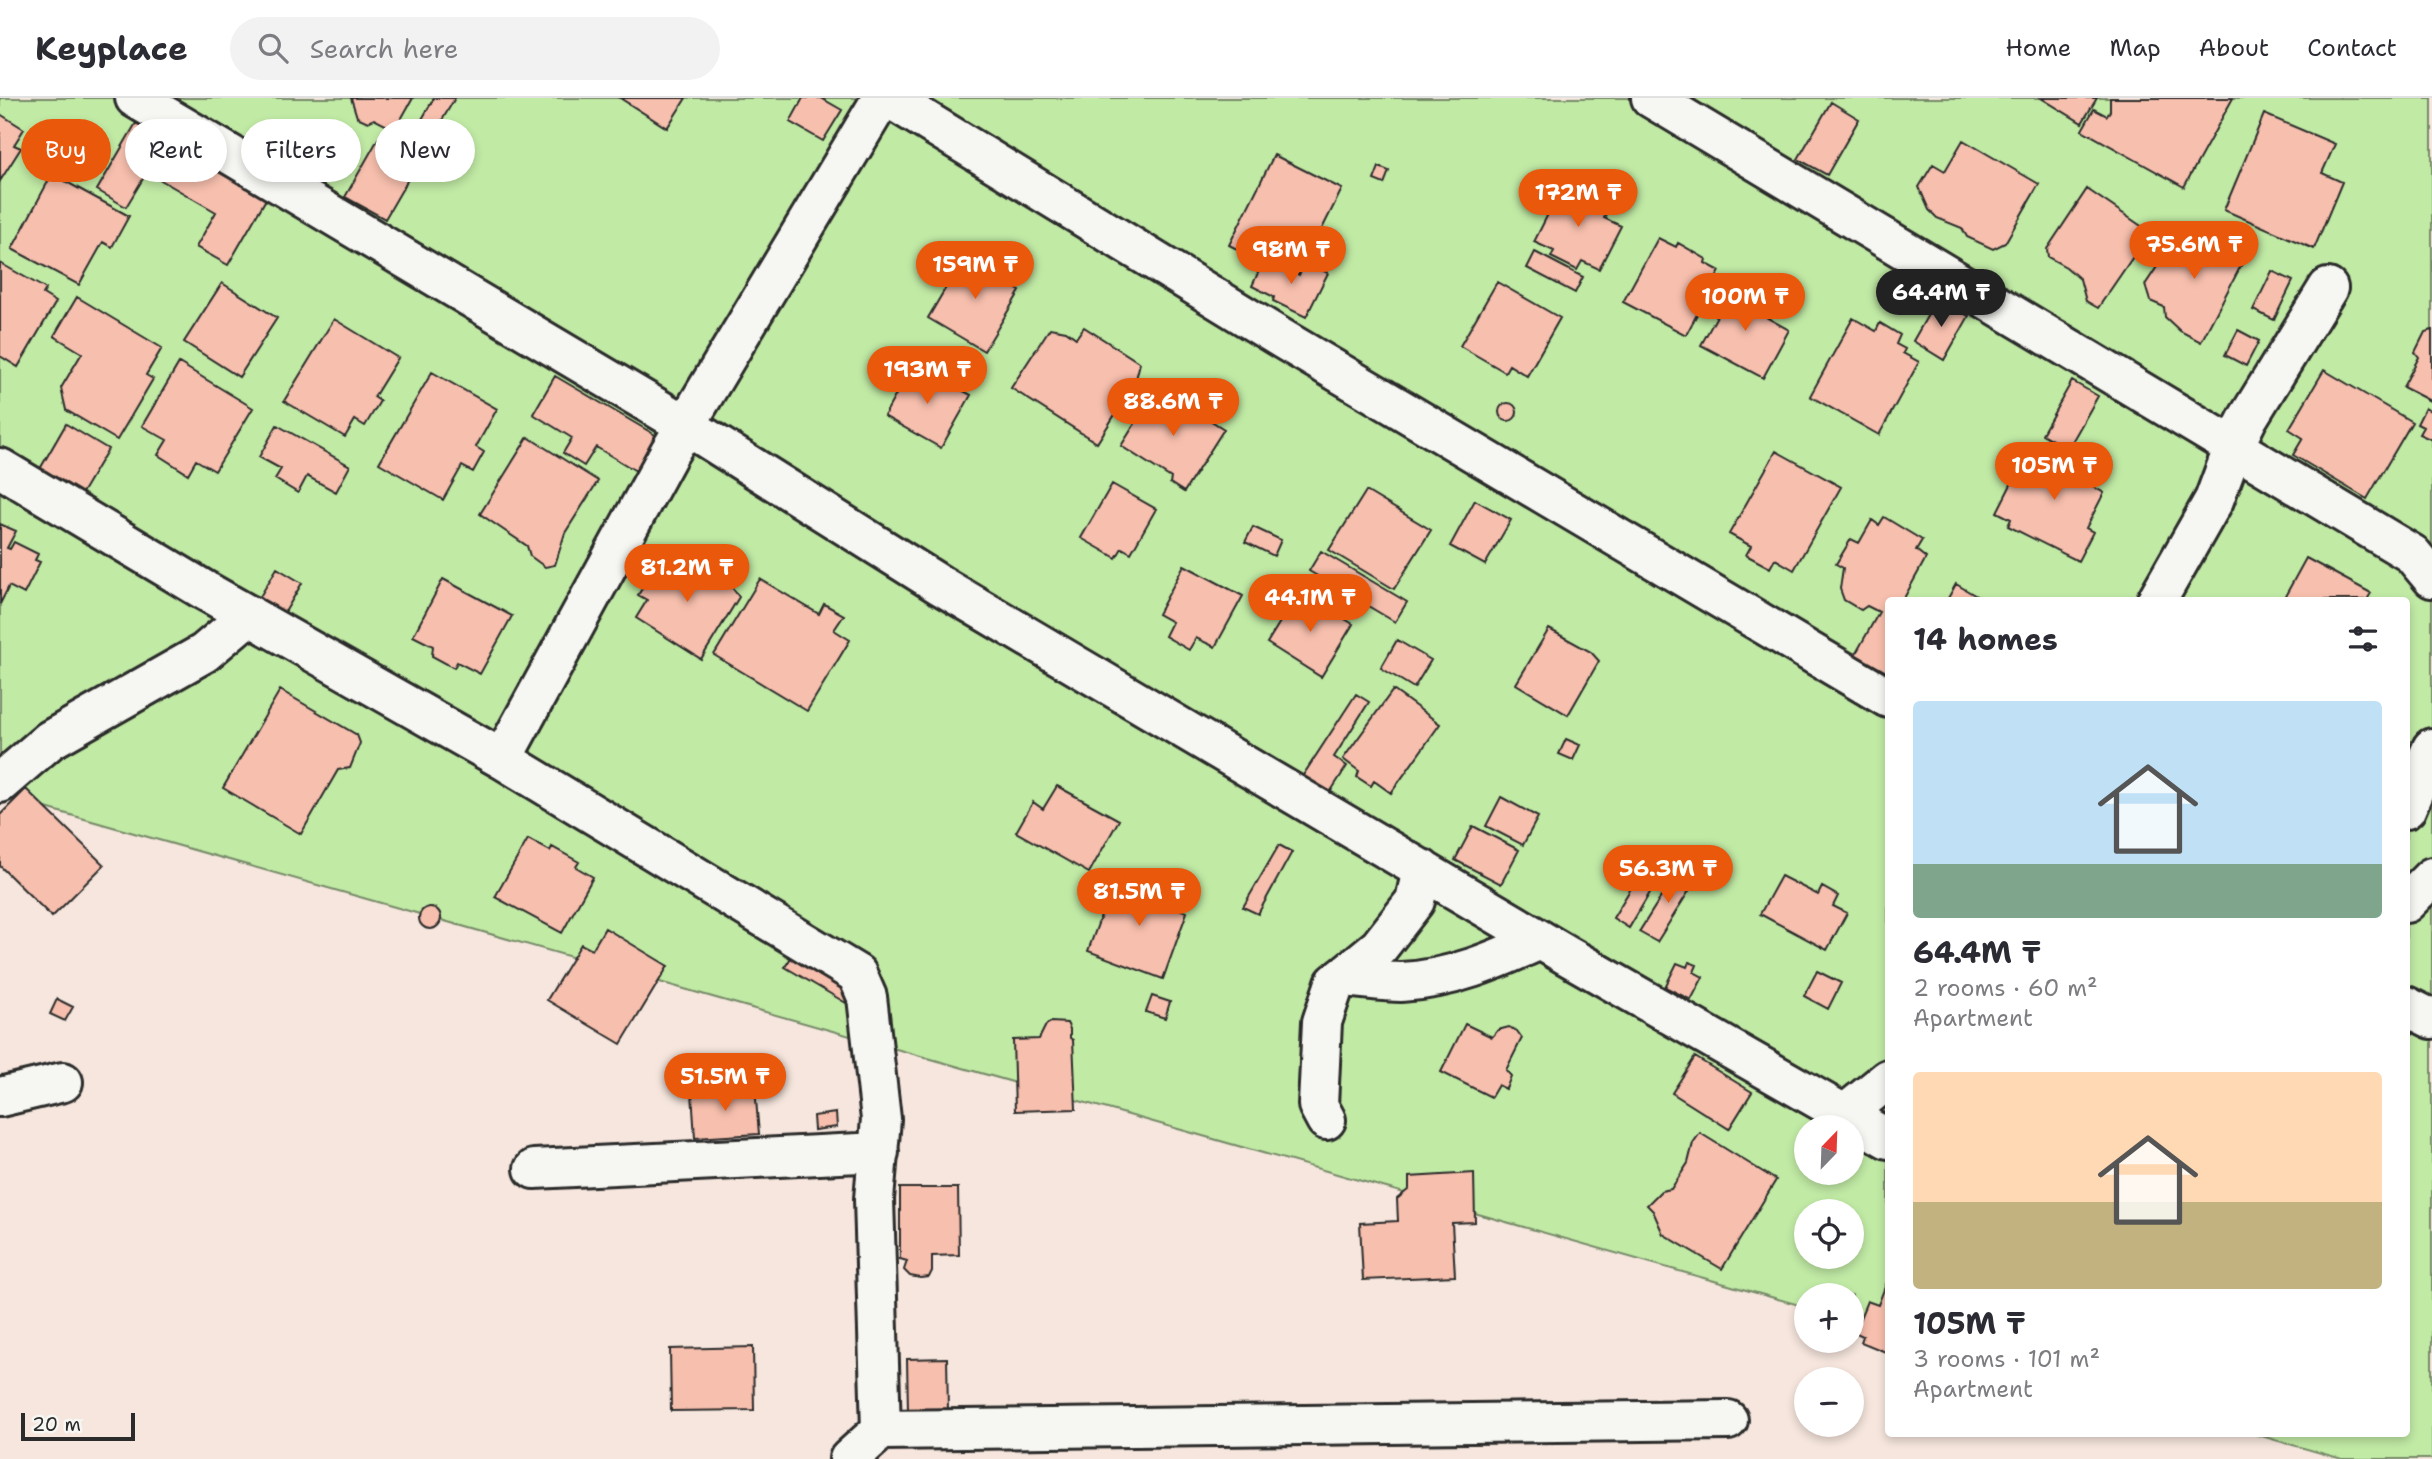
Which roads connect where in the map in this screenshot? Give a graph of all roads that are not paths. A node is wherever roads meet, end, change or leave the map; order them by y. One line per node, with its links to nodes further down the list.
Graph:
1 (135, 98): 6 (street)
2 (882, 98): 6 (street)
3 (889, 98): 12 (street)
4 (1651, 98): 7 (street)
5 (2328, 288): 7 (street)
6 (687, 426): 14 (street); 17 (street)
7 (2234, 446): 9 (street); 10 (street)
8 (0, 468): 11 (street)
9 (2422, 566)
10 (2159, 597)
11 (249, 615): 14 (street); 15 (street)
12 (1885, 696)
13 (2432, 748): 16 (street)
14 (502, 759): 30 (street)
15 (0, 783)
16 (2410, 800)
17 (1422, 869): 20 (street); 21 (street)
18 (2432, 877): 19 (street)
19 (2410, 898)
20 (1540, 940): 21 (street); 27 (street)
21 (1342, 977): 28 (street)
22 (2410, 1008): 23 (street)
23 (2432, 1019)
24 (1885, 1081): 27 (street)
25 (63, 1082): 26 (street)
26 (0, 1097)
27 (1845, 1114): 29 (street)
28 (1326, 1120)
29 (1885, 1137)
30 (879, 1152): 31 (street); 33 (street)
31 (534, 1169)
32 (1728, 1420): 33 (street)
33 (881, 1430): 34 (street)
34 (849, 1459)

